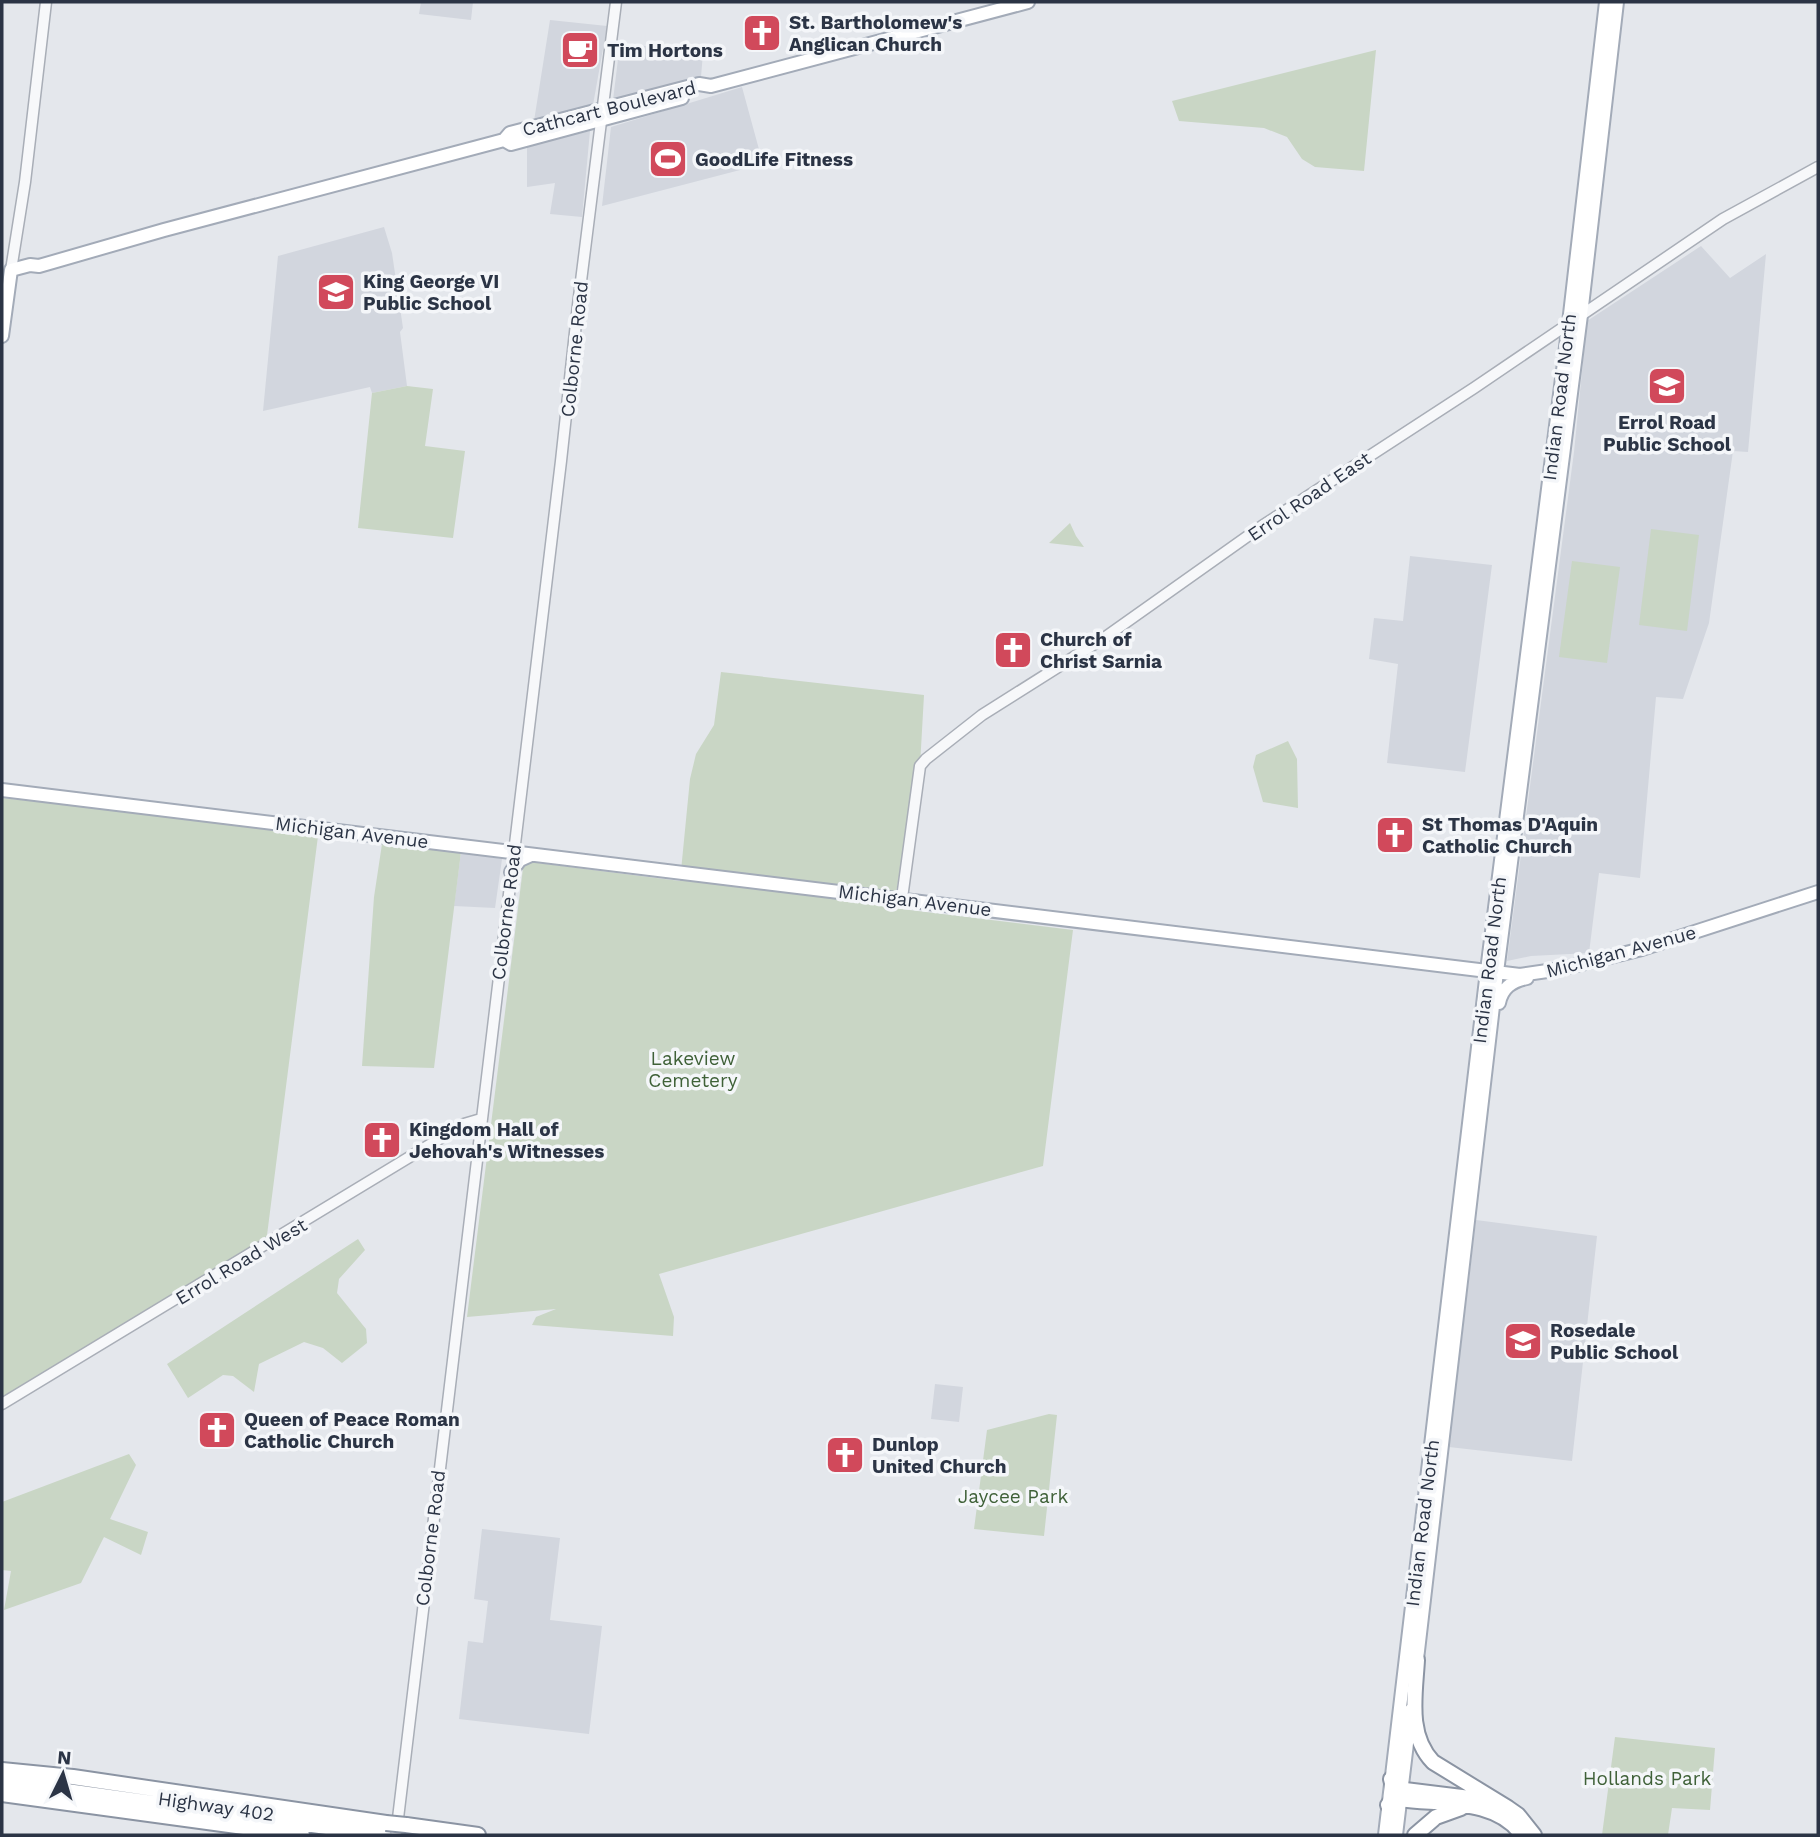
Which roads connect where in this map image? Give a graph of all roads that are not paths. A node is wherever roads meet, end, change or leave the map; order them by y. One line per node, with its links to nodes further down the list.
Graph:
1 (46, 2): 8 (street)
2 (617, 2): 6 (street, Colborne Road)
3 (1028, 2): 6 (main road, Cathcart Boulevard)
4 (1606, 2): 10 (main road, Indian Road North)
5 (1617, 2): 9 (main road, Indian Road North)
6 (603, 114): 8 (main road, Cathcart Boulevard); 13 (street, Colborne Road)
7 (1818, 167): 9 (street, Errol Road East)
8 (11, 270): 11 (main road)
9 (1581, 315): 10 (street, Errol Road East); 19 (main road, Indian Road North)
10 (1569, 323): 17 (street, Errol Road East); 19 (main road, Indian Road North)
11 (2, 336)
12 (2, 790): 13 (main road, Michigan Avenue)
13 (514, 852): 14 (main road, Michigan Avenue); 15 (street, Colborne Road)
14 (535, 854): 15 (main road); 17 (main road, Michigan Avenue)
15 (511, 872): 21 (street, Colborne Road)
16 (1818, 892): 18 (main road, Michigan Avenue)
17 (902, 898): 19 (main road, Michigan Avenue)
18 (1561, 969): 19 (main road, Michigan Avenue); 20 (main road)
19 (1492, 972): 20 (main road, Indian Road North); 30 (main road, Indian Road North)
20 (1491, 1030): 23 (main road, Indian Road North)
21 (481, 1119): 22 (street, Errol Road West); 35 (street, Colborne Road)
22 (2, 1404)
23 (1417, 1660): 30 (main road, Indian Road North); 32 (highway)
24 (2, 1764): 27 (highway)
25 (2, 1770): 27 (highway)
26 (2, 1776): 35 (highway, Highway 402)
27 (73, 1777): 35 (highway)
28 (2, 1782): 35 (highway)
29 (2, 1794): 33 (highway, Highway 402)
30 (1396, 1794): 32 (highway); 34 (highway); 39 (main road, Indian Road North); 40 (main road, Indian Road North)
31 (2, 1799): 33 (highway)
32 (1501, 1804): 43 (highway)
33 (106, 1808): 36 (highway, Highway 402)
34 (1477, 1808): 41 (highway); 42 (highway)
35 (394, 1830): 37 (highway, Highway 402); 38 (highway)
36 (302, 1835)
37 (431, 1835)
38 (478, 1835)
39 (1385, 1835)
40 (1396, 1835)
41 (1415, 1835)
42 (1522, 1835)
43 (1534, 1835)

